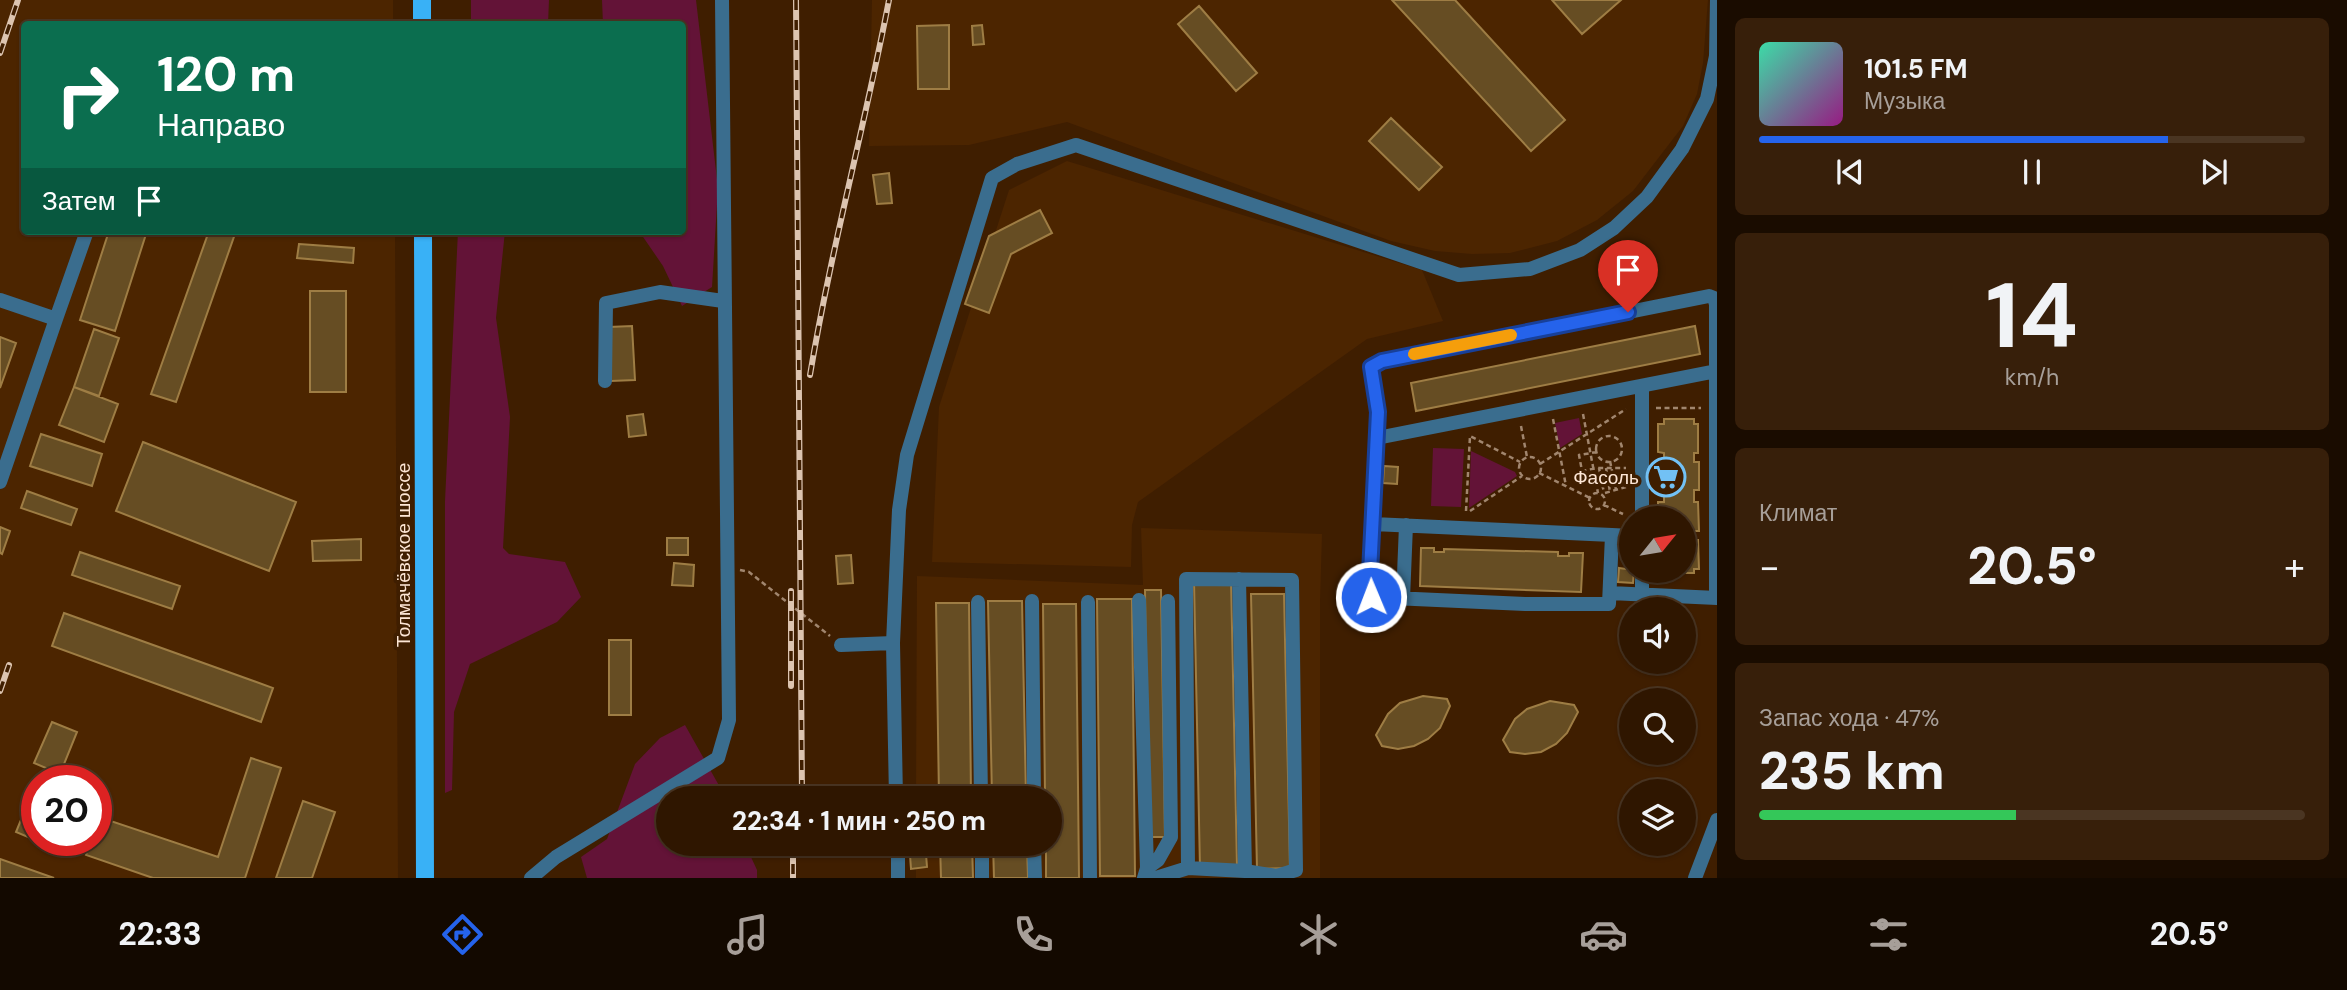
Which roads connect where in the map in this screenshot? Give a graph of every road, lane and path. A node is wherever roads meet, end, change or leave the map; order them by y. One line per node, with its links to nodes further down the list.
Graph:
1 (422, 0): 4 (main road)
2 (722, 0): 8 (street)
3 (1717, 0): 61 (street)
4 (422, 21)
5 (86, 235): 9 (street)
6 (423, 235): 73 (main road, Толмачёвское шоссе)
7 (0, 300): 9 (street)
8 (723, 301): 11 (street); 49 (street)
9 (57, 319): 35 (street)
10 (1716, 370): 12 (street); 14 (street); 20 (street)
11 (606, 381)
12 (1642, 386): 13 (street); 20 (street)
13 (1642, 408): 14 (path); 43 (street)
14 (1716, 408): 54 (street)
15 (1626, 409): 19 (path)
16 (1583, 414): 19 (path)
17 (1553, 419): 21 (path)
18 (1521, 426): 24 (path)
19 (1587, 434): 21 (path); 23 (path)
20 (1377, 438): 45 (street)
21 (1559, 452): 27 (path); 36 (path)
22 (1597, 452): 23 (path); 25 (path); 25 (path)
23 (1590, 453): 32 (path); 32 (path)
24 (1527, 457): 26 (path); 27 (path)
25 (1611, 461): 30 (path)
26 (1520, 462): 34 (path); 34 (path)
27 (1540, 464): 33 (path)
28 (1599, 468): 29 (path); 32 (path); 40 (path)
29 (1606, 468): 30 (path); 39 (path)
30 (1612, 468): 31 (path); 38 (path)
31 (1626, 468)
32 (1593, 469): 40 (path)
33 (1539, 473): 34 (path); 36 (path)
34 (1522, 476)
35 (0, 482)
36 (1566, 486): 41 (path)
37 (1626, 487): 38 (path)
38 (1616, 490): 39 (path)
39 (1610, 492): 40 (path)
40 (1601, 494): 41 (path); 42 (path)
41 (1590, 498): 42 (path)
42 (1604, 505): 44 (path)
43 (1642, 506)
44 (1619, 512)
45 (1373, 524): 46 (street); 55 (street)
46 (1406, 525): 47 (street); 55 (street)
47 (1612, 535): 48 (street); 52 (street)
48 (1619, 535)
49 (727, 565): 62 (path); 74 (street)
50 (1240, 579): 70 (street); 71 (street); 71 (street)
51 (1642, 583): 53 (street)
52 (1610, 593): 53 (street); 55 (street)
53 (1642, 594): 54 (street)
54 (1717, 598)
55 (1403, 599)
56 (1139, 600): 72 (street)
57 (1032, 601): 65 (street)
58 (1168, 601): 72 (street)
59 (978, 602): 64 (street)
60 (1088, 602): 78 (street)
61 (893, 643): 62 (street); 63 (street)
62 (841, 645)
63 (897, 786)
64 (981, 786)
65 (1034, 786)
66 (1717, 820): 79 (street)
67 (898, 856): 75 (street)
68 (982, 856): 76 (street)
69 (1034, 856): 77 (street)
70 (1188, 868): 71 (street); 72 (street)
71 (1245, 871)
72 (1149, 875)
73 (425, 878)
74 (531, 878)
75 (898, 878)
76 (982, 878)
77 (1035, 878)
78 (1090, 878)
79 (1695, 878)

